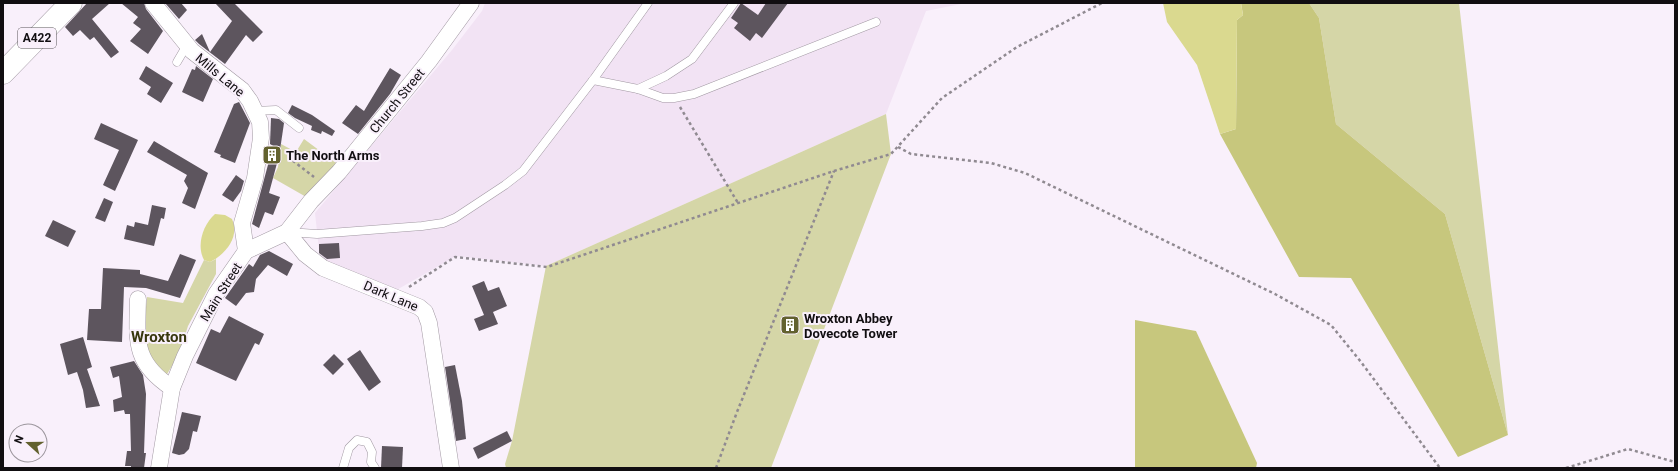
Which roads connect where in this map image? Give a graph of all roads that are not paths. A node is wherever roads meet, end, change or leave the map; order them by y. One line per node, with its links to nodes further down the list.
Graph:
1 (71, 3): 9 (main road, A422)
2 (153, 3): 7 (street, Mills Lane)
3 (471, 3): 14 (street, Church Street)
4 (648, 3): 10 (lane)
5 (734, 3): 11 (lane)
6 (876, 22): 11 (lane)
7 (187, 45): 8 (lane); 12 (street, Mills Lane)
8 (177, 62)
9 (3, 73)
10 (593, 80): 11 (lane); 14 (lane)
11 (638, 89)
12 (256, 111): 13 (lane); 15 (street, Mills Lane)
13 (299, 128)
14 (287, 232): 15 (street, Main Street); 21 (street, Dark Lane)
15 (246, 251): 17 (street, Main Street)
16 (138, 299): 17 (street)
17 (172, 388): 18 (street, Main Street)
18 (159, 468)
19 (343, 468): 20 (lane)
20 (375, 468)
21 (452, 468)

